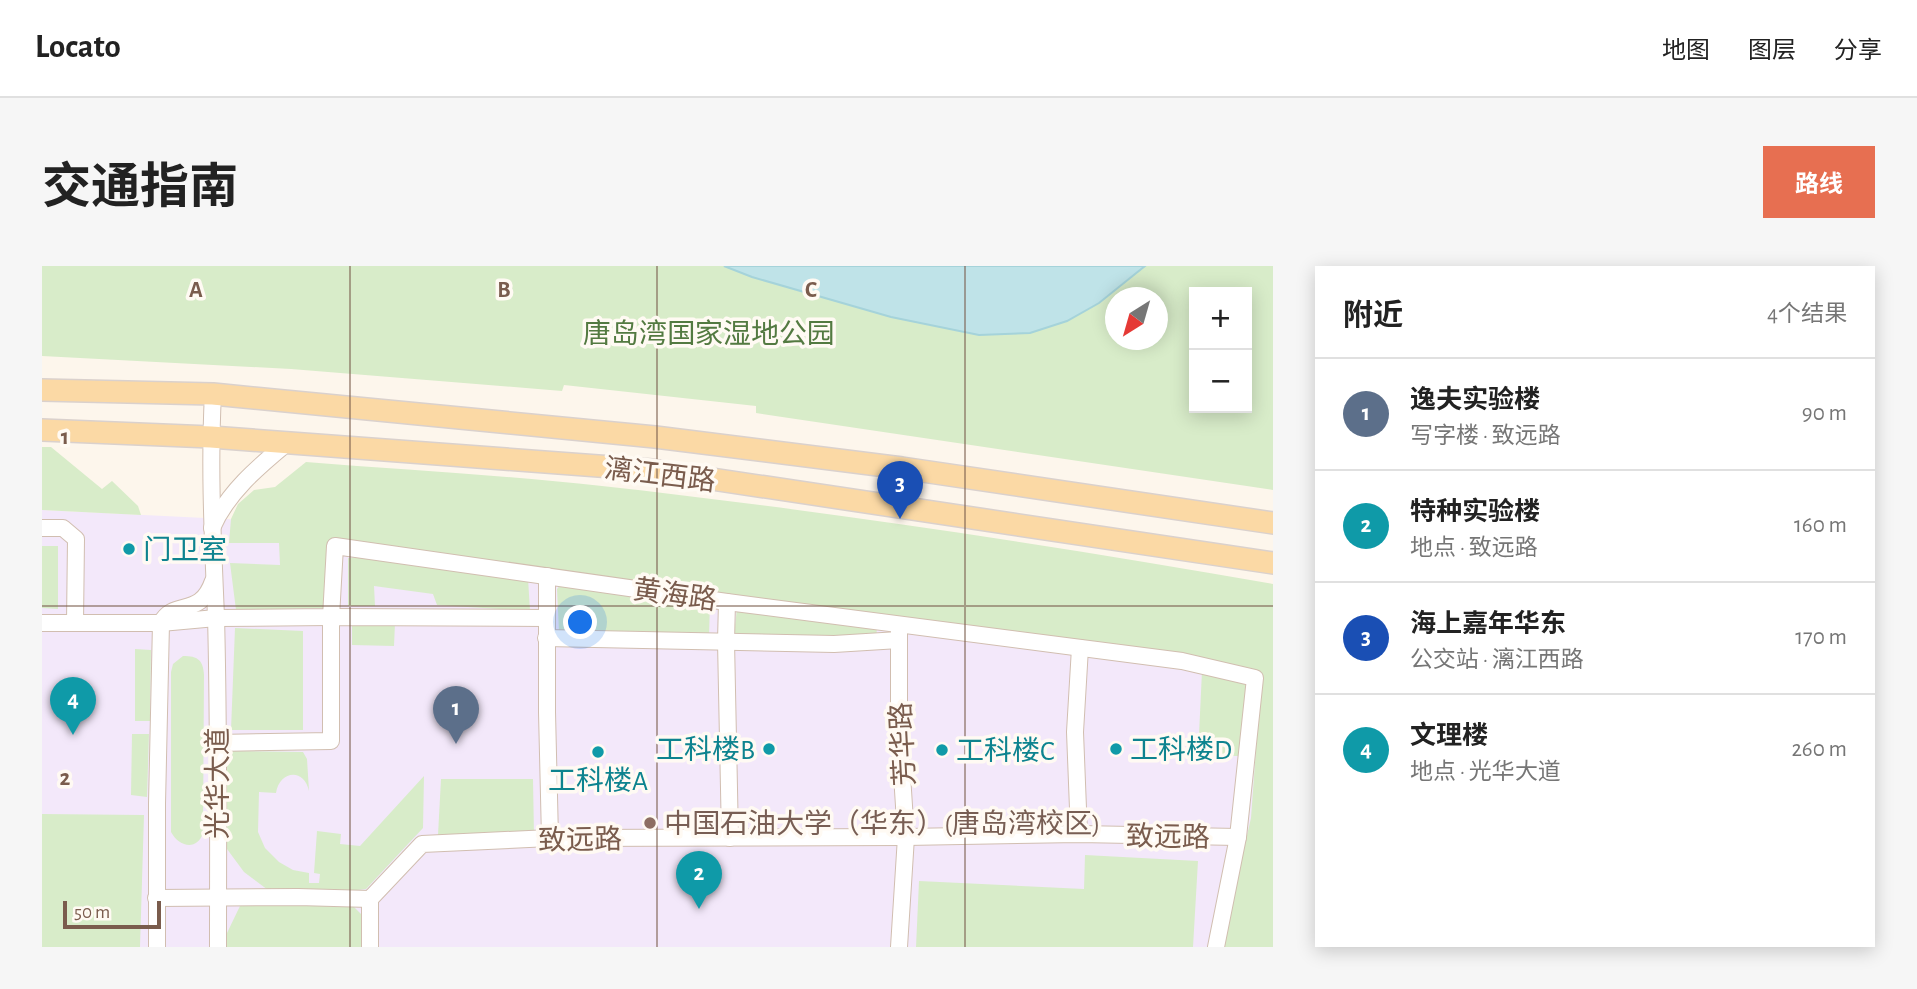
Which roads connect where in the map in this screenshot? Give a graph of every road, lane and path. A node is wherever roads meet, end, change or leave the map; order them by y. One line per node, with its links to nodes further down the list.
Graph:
1 (42, 390): 2 (main road, 漓江西路)
2 (213, 394): 4 (street, 光华大道); 6 (main road, 漓江西路)
3 (42, 430): 4 (main road, 漓江西路)
4 (211, 437): 5 (main road, 漓江西路); 8 (street, 光华大道)
5 (287, 443): 8 (street); 9 (main road, 漓江西路)
6 (1273, 523)
7 (42, 528): 17 (street)
8 (211, 530): 11 (street, 光华大道)
9 (1273, 563)
10 (547, 576): 12 (street, 黄海路); 13 (street, 黄海路); 15 (street)
11 (214, 578): 14 (street, 光华大道); 18 (street)
12 (727, 602): 19 (street, 黄海路); 21 (street)
13 (331, 617): 14 (street); 15 (street); 23 (street)
14 (216, 618): 18 (street); 23 (street, 光华大道)
15 (547, 618): 20 (street)
16 (42, 623): 17 (street)
17 (75, 623): 18 (street)
18 (161, 623): 30 (street, 光华大道)
19 (899, 632): 21 (street); 22 (street, 黄海路); 25 (street, 芳华路)
20 (546, 638): 21 (street); 27 (street)
21 (726, 641): 28 (street)
22 (1080, 648): 24 (street); 26 (street, 黄海路)
23 (217, 743): 29 (street, 光华大道)
24 (1079, 834): 25 (street, 致远路); 26 (street, 致远路)
25 (906, 837): 28 (street, 致远路); 35 (street, 芳华路)
26 (1238, 837): 36 (street)
27 (550, 838): 28 (street, 致远路); 31 (street, 致远路)
28 (730, 838)
29 (218, 897): 30 (street); 31 (street); 33 (street, 光华大道)
30 (156, 898): 32 (street, 光华大道)
31 (370, 899): 34 (street)
32 (157, 947)
33 (218, 947)
34 (370, 947)
35 (899, 947)
36 (1216, 947)

